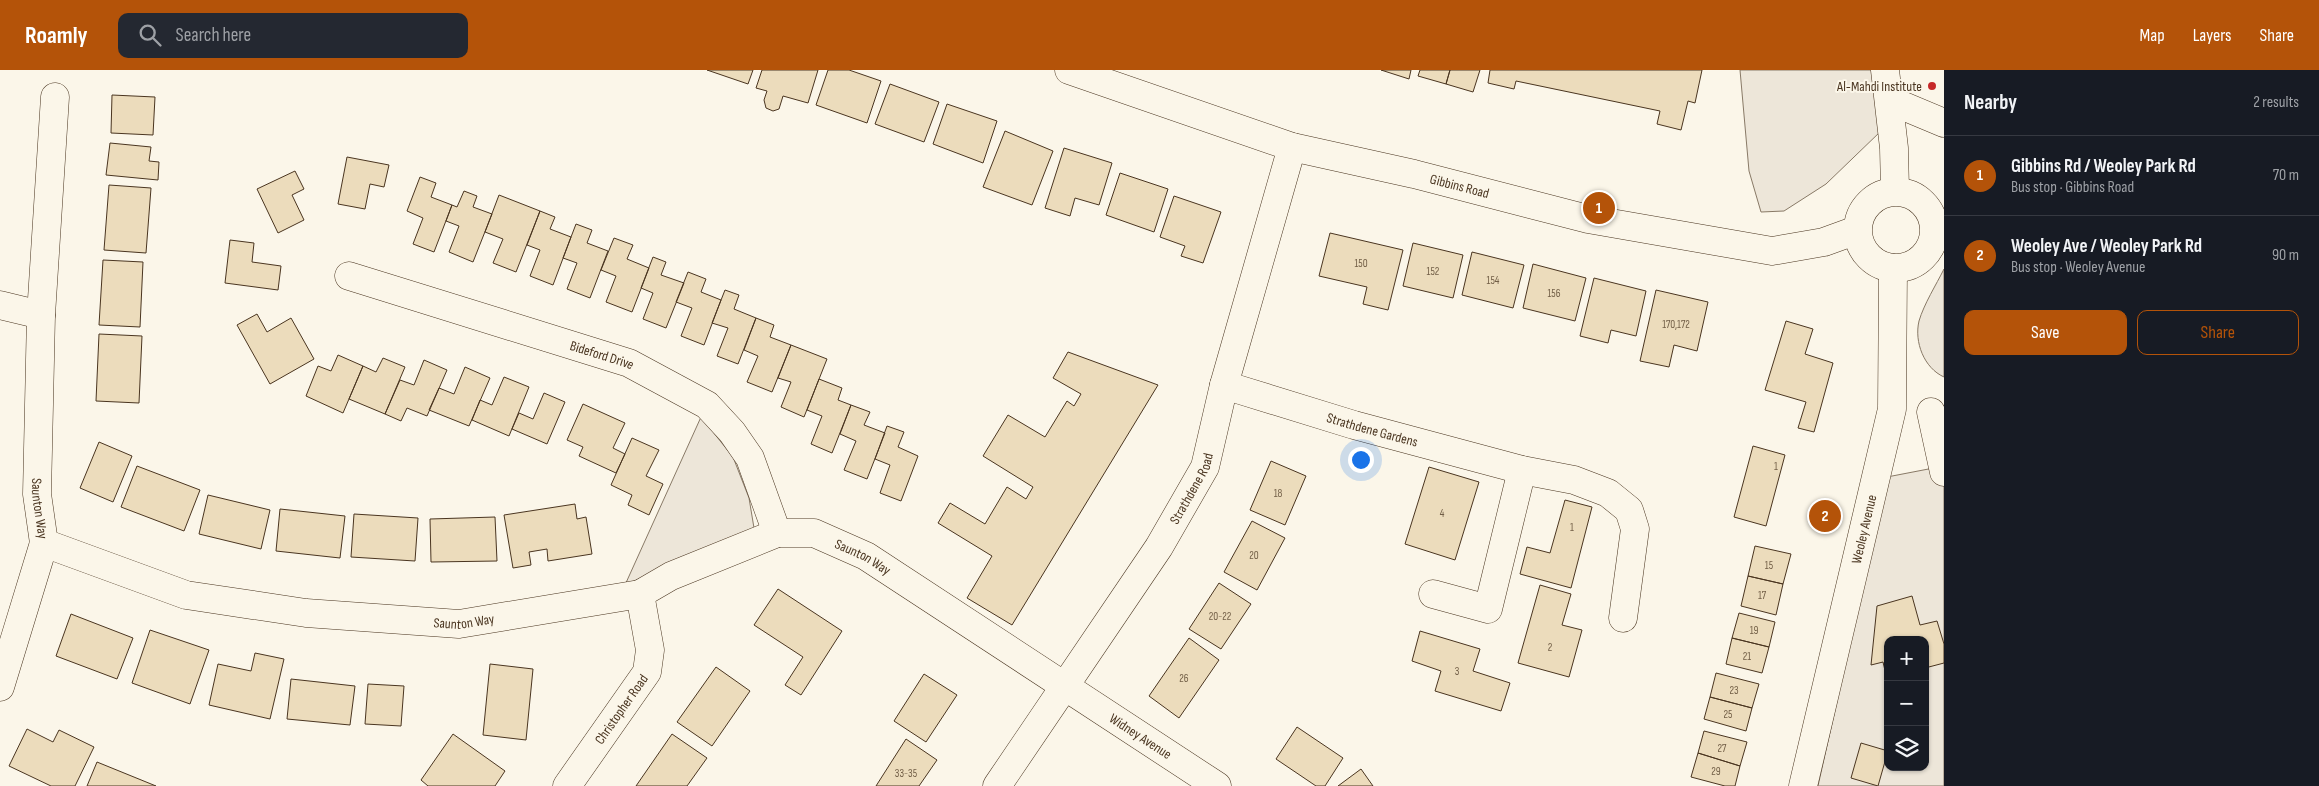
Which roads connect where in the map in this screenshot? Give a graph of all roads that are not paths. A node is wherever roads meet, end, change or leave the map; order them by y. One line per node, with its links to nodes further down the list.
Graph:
1 (1069, 70): 6 (street, Gibbins Road)
2 (1886, 70): 4 (street)
3 (55, 97): 13 (street, Saunton Way)
4 (1889, 100): 5 (street); 7 (street)
5 (1944, 123)
6 (1292, 147): 9 (street, Gibbins Road); 14 (street, Strathdene Road)
7 (1895, 191): 8 (street); 9 (street)
8 (1939, 223): 10 (street)
9 (1857, 230): 10 (street)
10 (1892, 268): 15 (street, Weoley Avenue)
11 (349, 276): 19 (street, Bideford Drive)
12 (0, 305): 13 (street)
13 (41, 314): 20 (street, Saunton Way)
14 (1224, 385): 17 (street, Strathdene Gardens); 25 (street, Strathdene Road)
15 (1892, 409): 16 (street); 30 (street, Weoley Avenue)
16 (1938, 411): 18 (street)
17 (1522, 470): 22 (street); 23 (street, Strathdene Gardens)
18 (1944, 472)
19 (777, 533): 21 (street, Saunton Way); 25 (street, Saunton Way)
20 (44, 543): 21 (street, Saunton Way); 24 (street)
21 (640, 594): 27 (street, Christopher Road)
22 (1434, 594)
23 (1623, 618)
24 (10, 622): 26 (street)
25 (1063, 686): 28 (street, Strathdene Road); 29 (street, Widney Avenue)
26 (0, 687)
27 (568, 786)
28 (997, 786)
29 (1216, 786)
30 (1802, 786)

